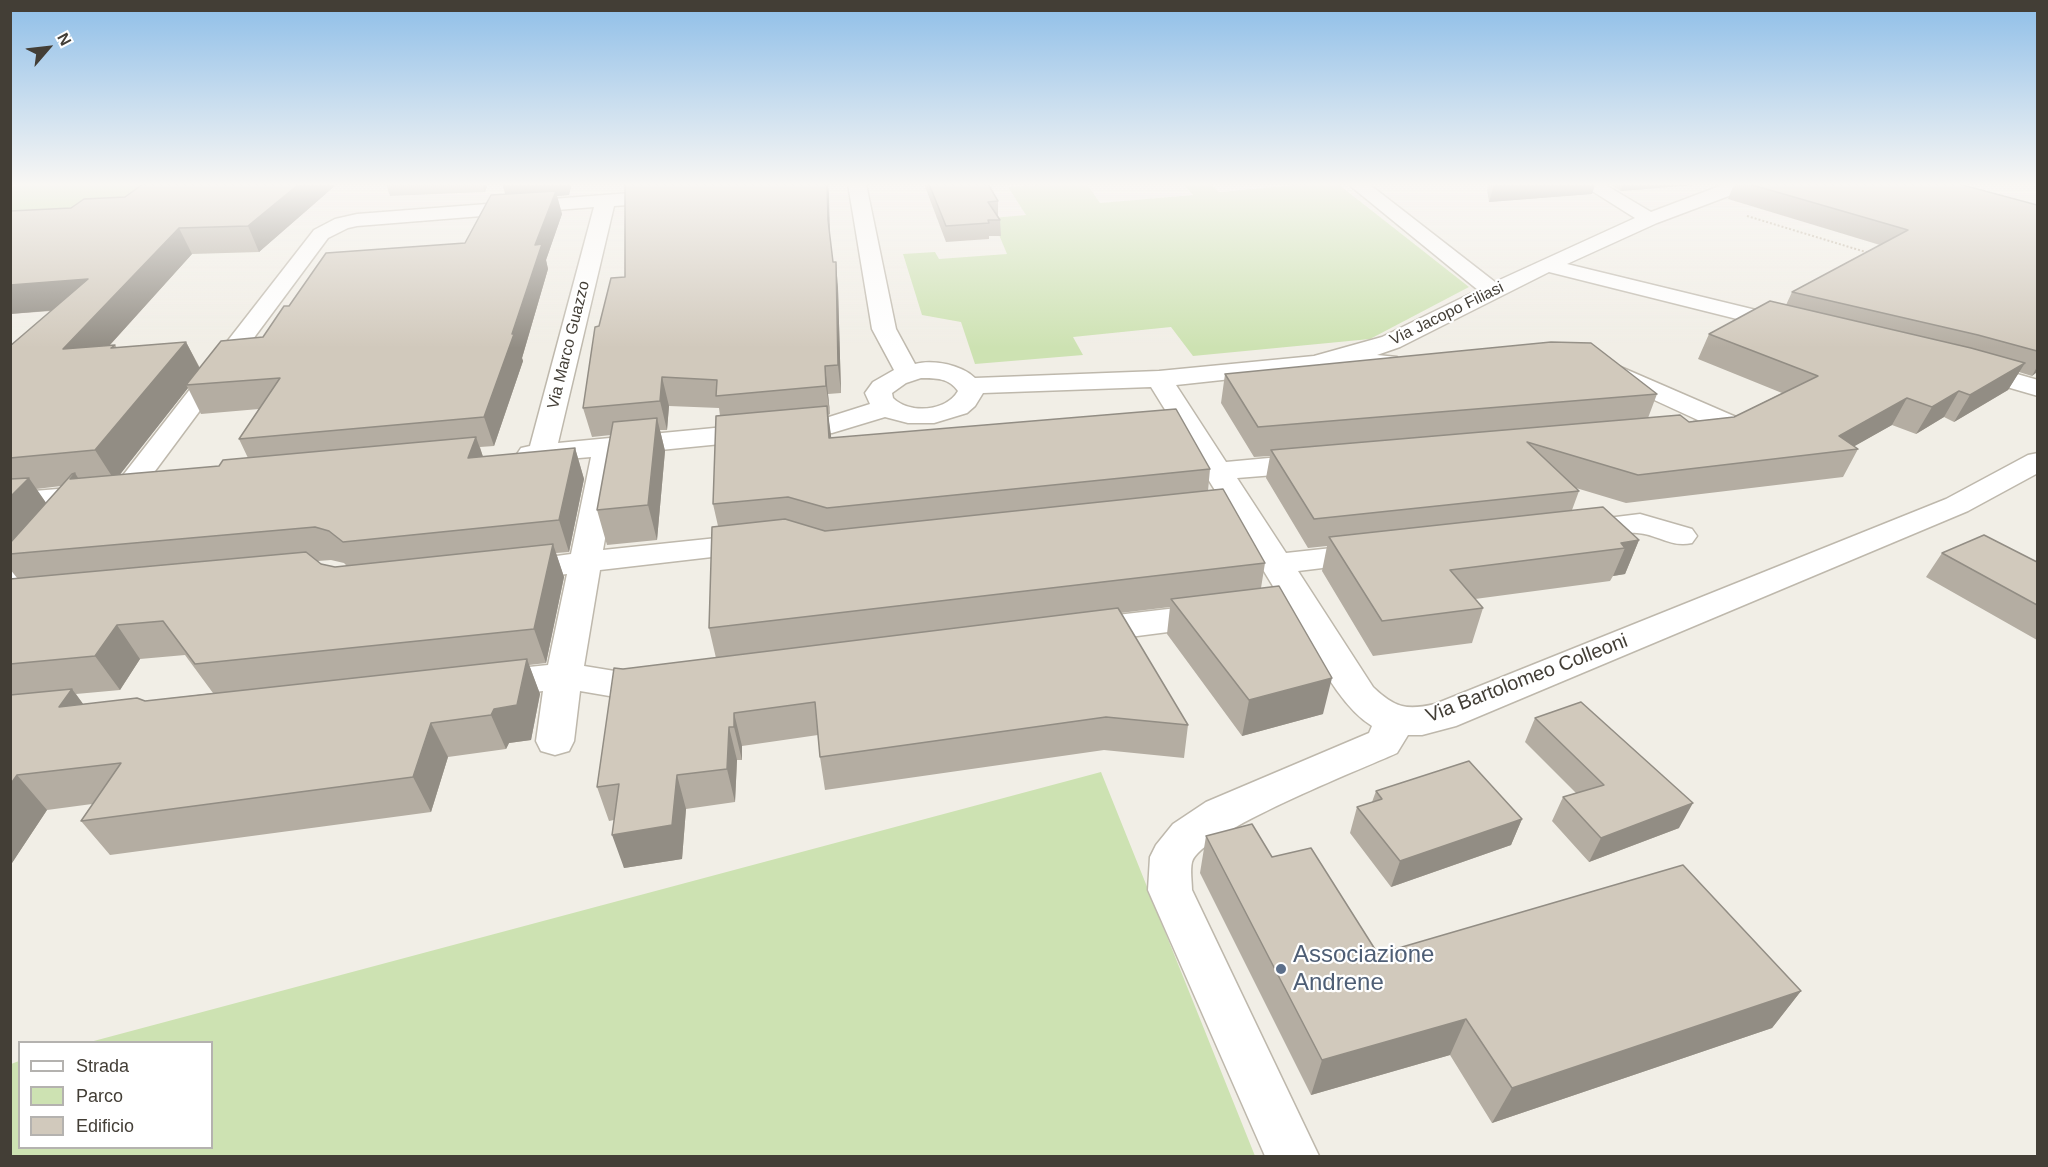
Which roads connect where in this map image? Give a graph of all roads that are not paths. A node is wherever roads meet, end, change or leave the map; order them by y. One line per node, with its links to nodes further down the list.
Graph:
1 (318, 238): 26 (street)
2 (596, 238): 20 (street, Via Marco Guazzo)
3 (867, 238): 13 (street)
4 (1426, 238): 7 (street)
5 (1606, 238): 6 (street, Via Jacopo Filiasi)
6 (1546, 265): 7 (street, Via Jacopo Filiasi); 8 (street)
7 (1493, 291): 10 (street, Via Jacopo Filiasi)
8 (1815, 331)
9 (1408, 362): 10 (street, Via Jacopo Filiasi)
10 (1314, 363): 14 (street, Via Jacopo Filiasi)
11 (1588, 363): 18 (street)
12 (1952, 364): 16 (street)
13 (908, 373): 15 (street); 17 (street)
14 (1159, 379): 15 (street, Via Jacopo Filiasi); 24 (street)
15 (969, 386): 17 (street)
16 (2037, 388)
17 (888, 407): 19 (street)
18 (1674, 431)
19 (607, 447): 20 (street); 35 (street)
20 (542, 453): 21 (street)
21 (507, 457)
22 (1335, 461): 24 (street)
23 (2037, 461): 44 (street, Via Bartolomeo Colleoni)
24 (1218, 471): 29 (street)
25 (160, 489): 26 (street)
26 (125, 492): 27 (street)
27 (81, 496): 28 (street); 38 (street)
28 (10, 502)
29 (1239, 507): 30 (street); 36 (street)
30 (1157, 515)
31 (1546, 534): 32 (street)
32 (1681, 536)
33 (782, 540): 35 (street)
34 (1393, 551): 36 (street)
35 (584, 563): 37 (street); 41 (street)
36 (1275, 564): 39 (street)
37 (491, 573)
38 (10, 579)
39 (1300, 604): 40 (street); 44 (street)
40 (1054, 635)
41 (564, 676): 42 (street); 43 (street); 45 (street)
42 (691, 680)
43 (459, 687)
44 (1393, 722): 46 (street)
45 (555, 741)
46 (1292, 1156)

